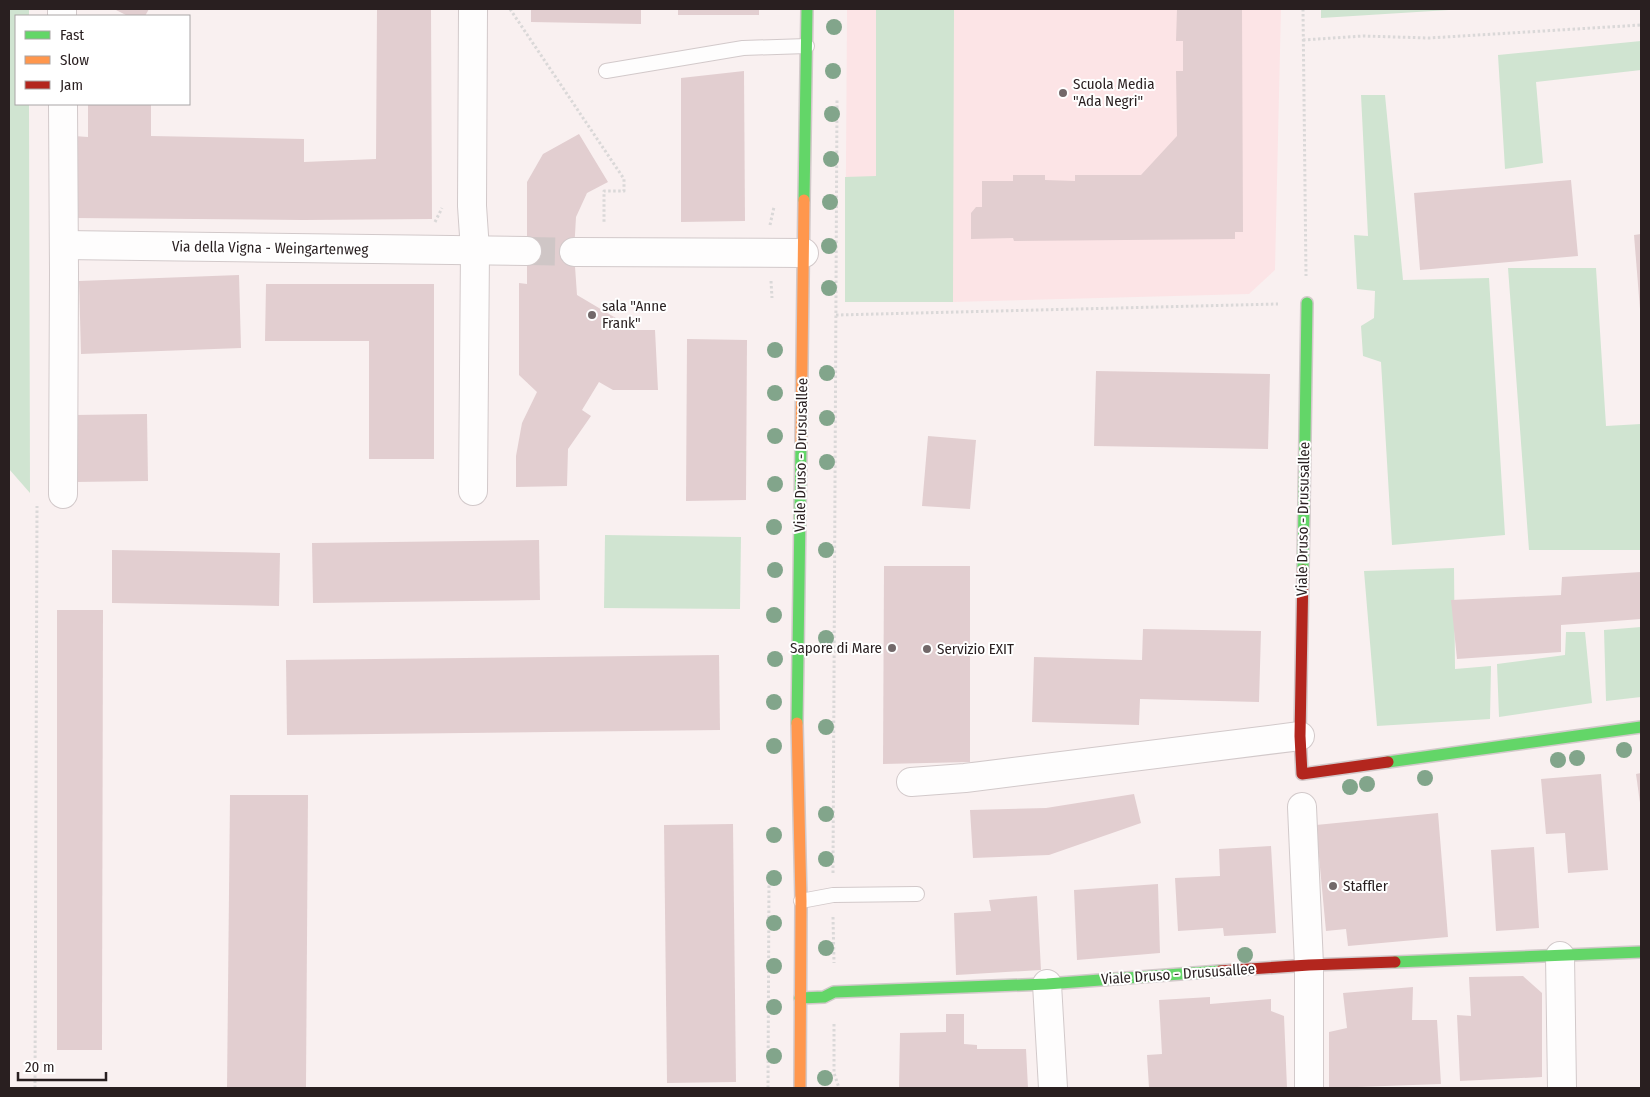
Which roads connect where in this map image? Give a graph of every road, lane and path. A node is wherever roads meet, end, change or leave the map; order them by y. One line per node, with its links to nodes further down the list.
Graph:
1 (473, 9): 12 (street)
2 (510, 9): 15 (path)
3 (807, 9): 7 (street, Viale Druso - Drususallee)
4 (1303, 9): 6 (path)
5 (1641, 25): 6 (path)
6 (1303, 40): 19 (path)
7 (806, 46): 8 (lane); 16 (street, Viale Druso - Drususallee)
8 (606, 71)
9 (837, 98): 20 (path)
10 (63, 105): 11 (street)
11 (64, 245): 12 (street, Via della Vigna - Weingartenweg); 22 (street)
12 (475, 250): 13 (street, Via della Vigna - Weingartenweg); 21 (street)
13 (526, 251)
14 (574, 252): 15 (street)
15 (603, 252): 16 (street)
16 (804, 253): 30 (street, Viale Druso - Drususallee)
17 (770, 278): 18 (path)
18 (772, 303)
19 (1307, 303): 20 (path); 25 (street, Viale Druso - Drususallee)
20 (836, 315): 29 (path)
21 (473, 491)
22 (63, 494)
23 (37, 501): 37 (path)
24 (1641, 727): 25 (street, Viale Druso - Drususallee)
25 (1300, 736): 26 (street)
26 (911, 782)
27 (1302, 807): 33 (street)
28 (917, 894): 29 (lane)
29 (833, 895): 30 (lane); 35 (path)
30 (801, 901): 36 (street, Viale Druso - Drususallee)
31 (1641, 952): 32 (street, Viale Druso - Drususallee)
32 (1560, 956): 33 (street, Viale Druso - Drususallee); 42 (street)
33 (1309, 965): 34 (street, Viale Druso - Drususallee); 41 (street)
34 (1047, 984): 35 (street, Viale Druso - Drususallee); 40 (street)
35 (834, 992): 36 (street, Viale Druso - Drususallee); 39 (path)
36 (800, 998): 38 (street, Viale Druso - Drususallee)
37 (35, 1088)
38 (800, 1088)
39 (839, 1088)
40 (1053, 1088)
41 (1309, 1088)
42 (1562, 1088)

